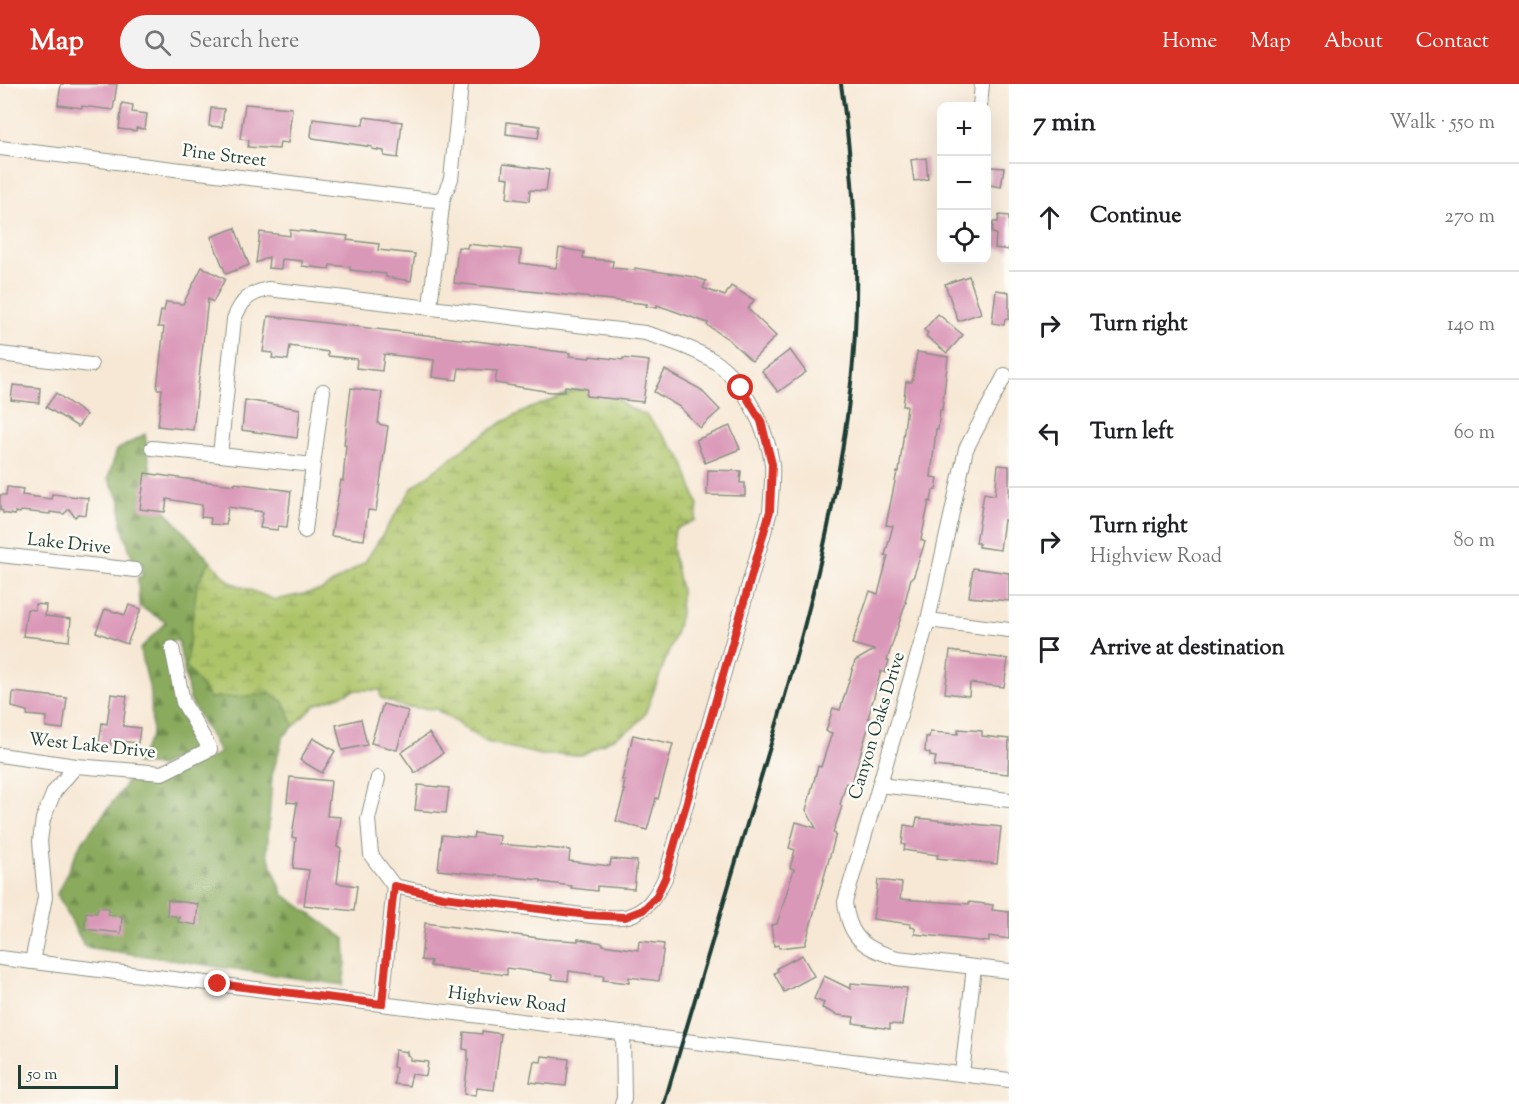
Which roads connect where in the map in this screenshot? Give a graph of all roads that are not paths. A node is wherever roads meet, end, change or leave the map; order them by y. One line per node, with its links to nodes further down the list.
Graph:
1 (461, 84): 5 (street)
2 (982, 84): 3 (street)
3 (980, 102)
4 (0, 148): 5 (street, Pine Street)
5 (443, 198): 6 (street)
6 (430, 306): 12 (street); 25 (street)
7 (0, 354): 8 (street)
8 (92, 365)
9 (1005, 375): 17 (street, Canyon Oaks Drive)
10 (323, 391): 13 (street)
11 (152, 448): 12 (street)
12 (220, 455): 13 (street)
13 (313, 465): 14 (street)
14 (305, 531)
15 (0, 555): 16 (street, Lake Drive)
16 (135, 570)
17 (928, 620): 18 (street); 23 (street, Canyon Oaks Drive)
18 (1009, 630)
19 (172, 648): 21 (street, West Lake Drive)
20 (0, 755): 21 (street, West Lake Drive)
21 (76, 766): 27 (street)
22 (378, 778): 25 (street)
23 (879, 785): 24 (street); 28 (street, Canyon Oaks Drive)
24 (1009, 800)
25 (394, 886): 30 (street)
26 (0, 958): 27 (street, Highview Road)
27 (32, 962): 30 (street, Highview Road)
28 (974, 967): 29 (street, Canyon Oaks Drive); 32 (street)
29 (1009, 971)
30 (382, 1004): 31 (street, Highview Road)
31 (623, 1033): 32 (street, Highview Road); 34 (street)
32 (962, 1074): 33 (street, Highview Road)
33 (1009, 1080)
34 (622, 1104)

